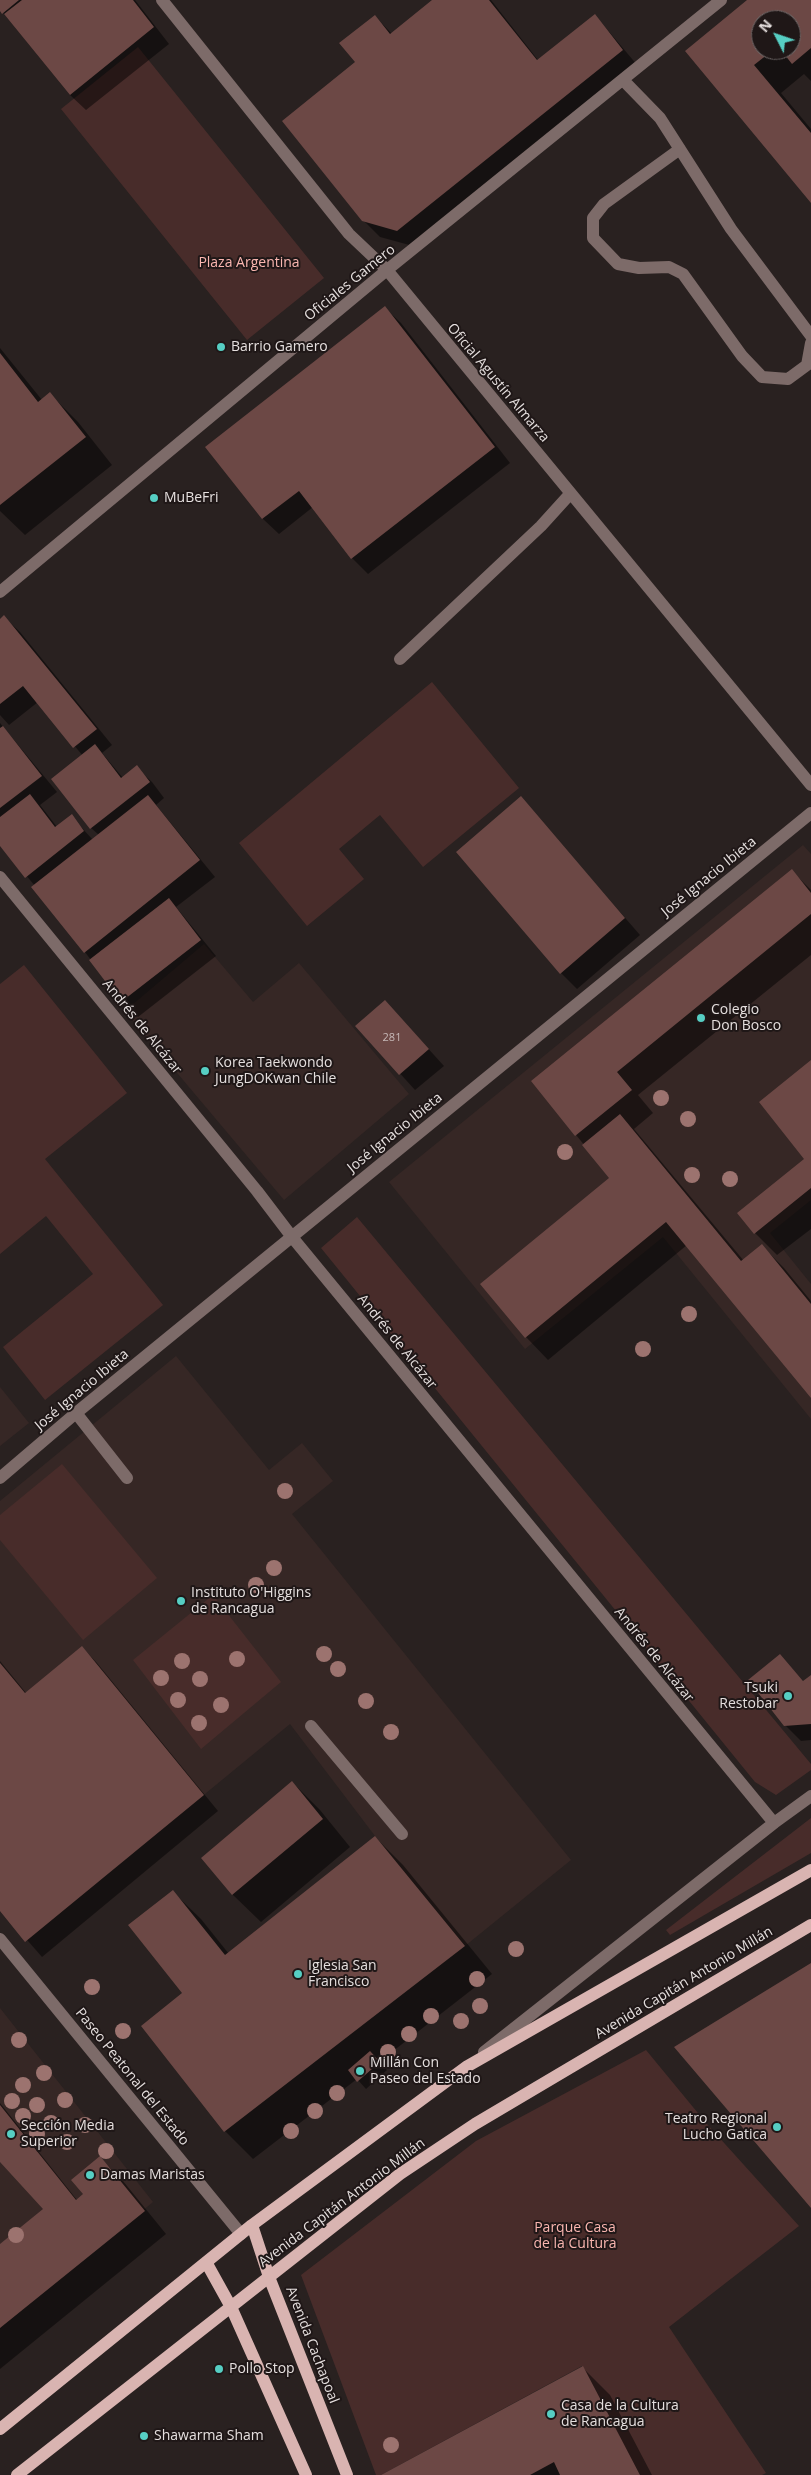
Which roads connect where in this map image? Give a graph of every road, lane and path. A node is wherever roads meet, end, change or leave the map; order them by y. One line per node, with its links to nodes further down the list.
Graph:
1 (162, 0): 5 (street, Oficial Agustín Almarza)
2 (721, 0): 3 (street, Oficiales Gamero)
3 (623, 80): 4 (street); 5 (street, Oficiales Gamero)
4 (680, 150): 6 (street); 7 (street)
5 (387, 270): 8 (street, Oficial Agustín Almarza); 9 (street, Oficiales Gamero)
6 (811, 336)
7 (811, 343)
8 (570, 494): 10 (street); 11 (street, Oficial Agustín Almarza)
9 (0, 592)
10 (400, 659)
11 (811, 785)
12 (811, 813): 14 (street, José Ignacio Ibieta)
13 (0, 877): 14 (street, Andrés de Alcázar)
14 (292, 1237): 15 (street, José Ignacio Ibieta); 20 (street, Andrés de Alcázar)
15 (76, 1413): 16 (street, José Ignacio Ibieta); 17 (street)
16 (0, 1478)
17 (126, 1478)
18 (311, 1726): 21 (street)
19 (811, 1796): 20 (street)
20 (774, 1823): 25 (street)
21 (402, 1834)
22 (811, 1870): 25 (main road)
23 (811, 1925): 29 (main road, Avenida Capitán Antonio Millán)
24 (0, 1939): 27 (street, Paseo Peatonal del Estado)
25 (466, 2067): 26 (main road)
26 (252, 2225): 27 (main road); 29 (main road, Avenida Cachapoal)
27 (241, 2234): 28 (main road)
28 (206, 2262): 30 (main road); 31 (main road)
29 (270, 2277): 30 (main road, Avenida Capitán Antonio Millán); 34 (main road, Avenida Cachapoal)
30 (231, 2307): 32 (main road, Avenida Capitán Antonio Millán); 33 (main road)
31 (0, 2429)
32 (17, 2475)
33 (306, 2475)
34 (346, 2475)

